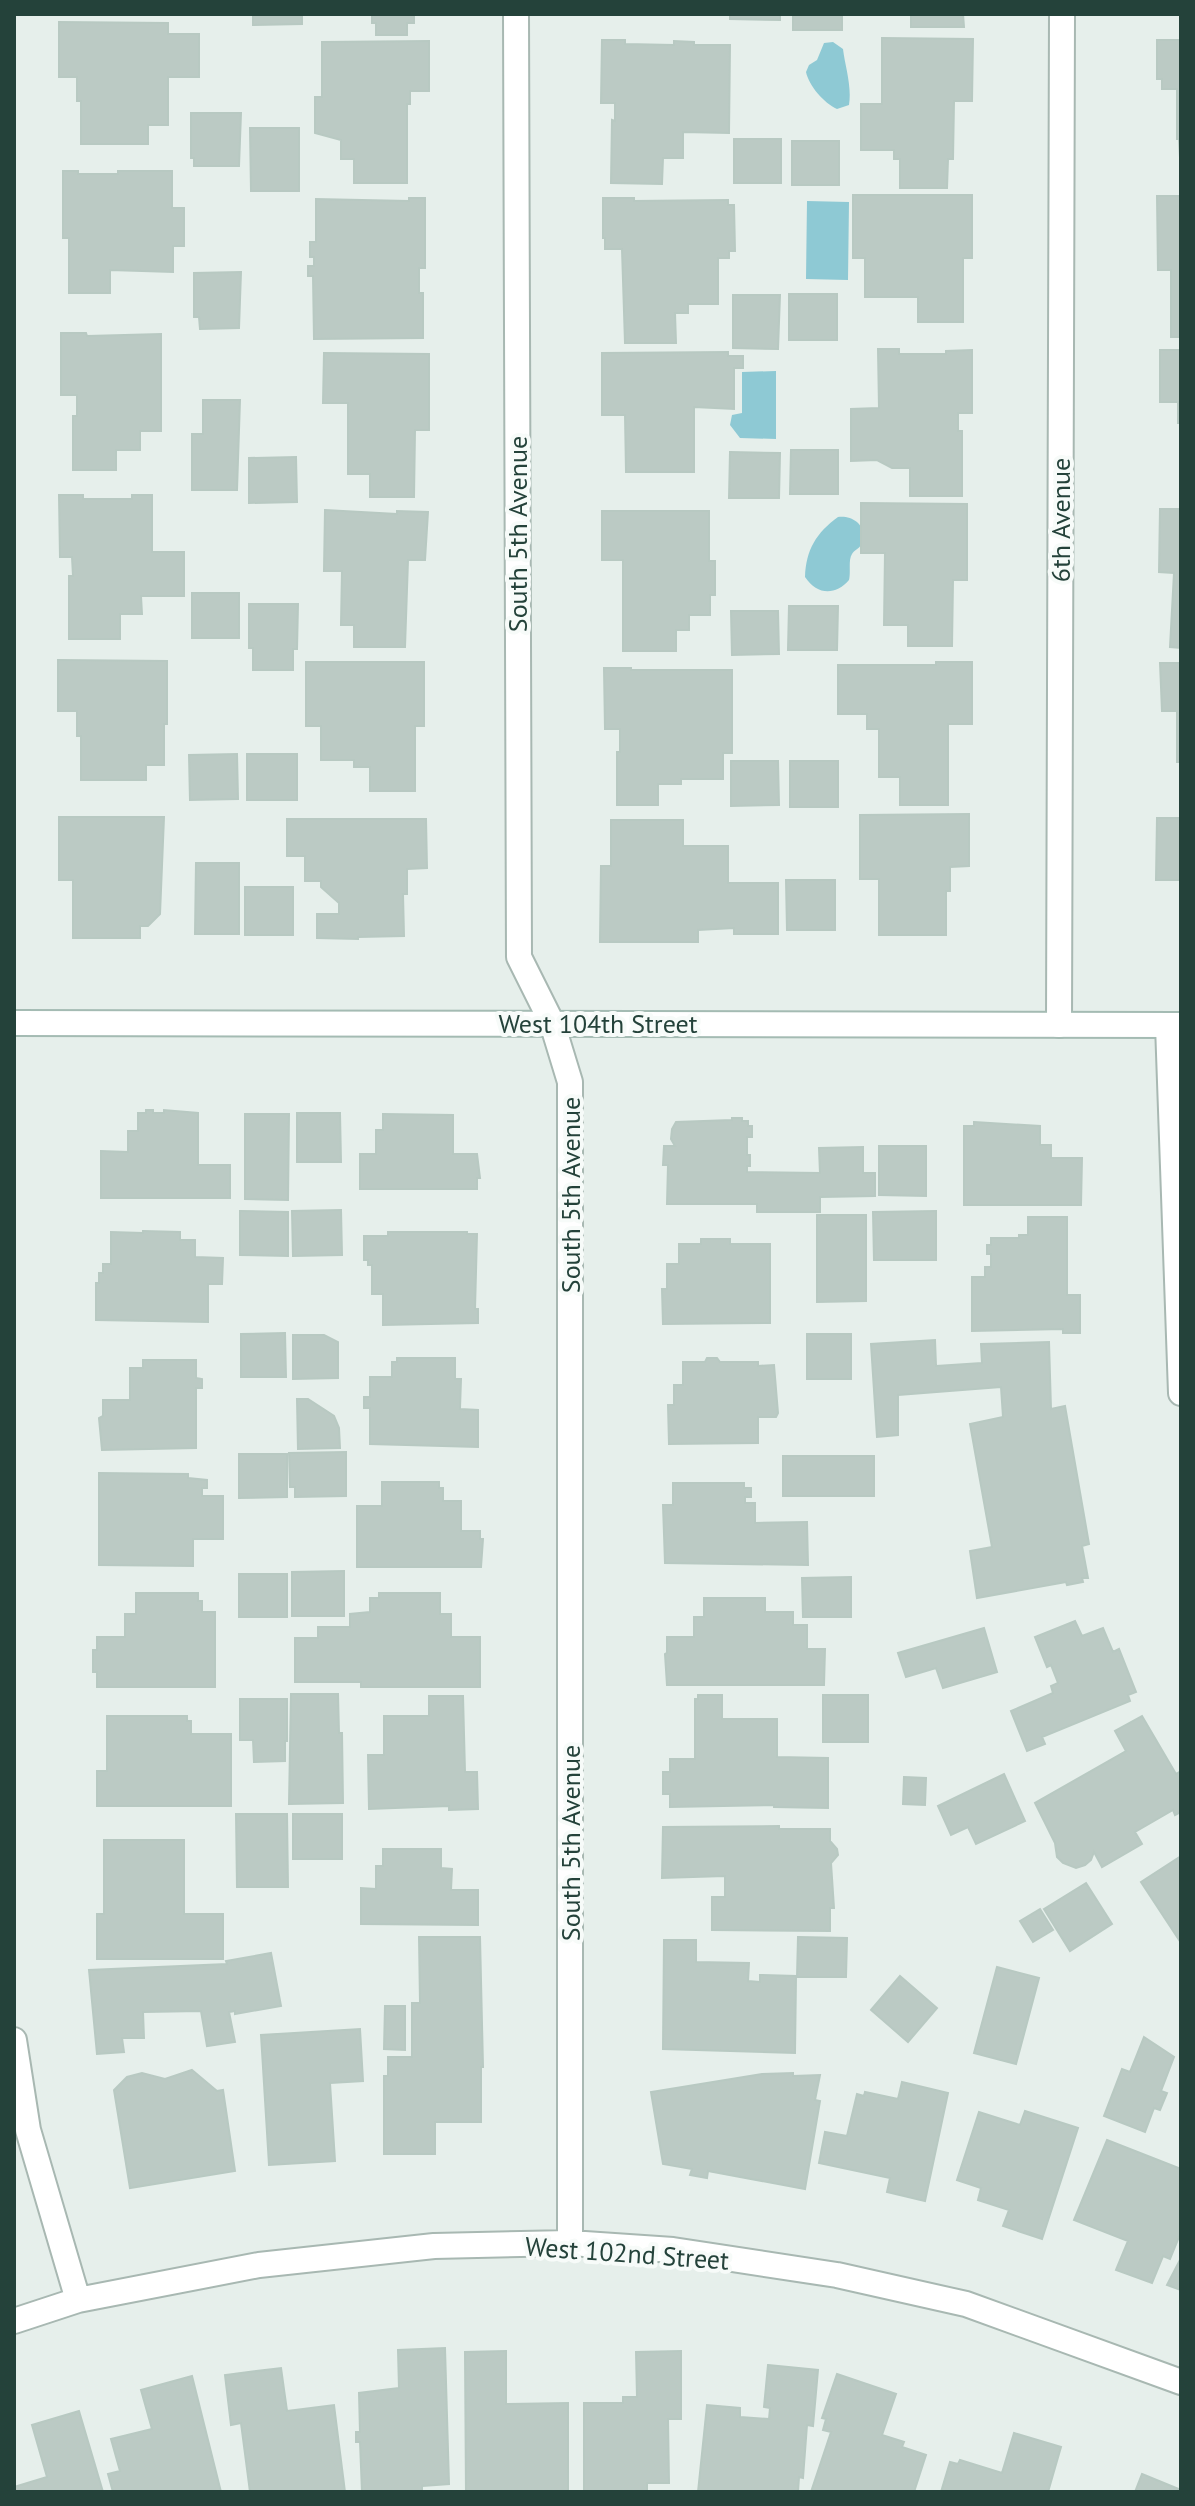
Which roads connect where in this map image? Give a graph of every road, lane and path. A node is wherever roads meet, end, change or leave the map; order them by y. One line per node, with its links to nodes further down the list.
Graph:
1 (516, 14): 4 (street, South 5th Avenue)
2 (1062, 14): 5 (street, 6th Avenue)
3 (14, 1023): 4 (street, West 104th Street)
4 (552, 1023): 5 (street, West 104th Street); 9 (street, South 5th Avenue)
5 (1059, 1025): 6 (street, West 104th Street)
6 (1175, 1025): 7 (street)
7 (1181, 1393)
8 (14, 2040): 10 (street)
9 (570, 2243): 10 (street, West 102nd Street); 12 (street, West 102nd Street)
10 (78, 2300): 11 (street, West 102nd Street)
11 (14, 2321)
12 (1181, 2382)

